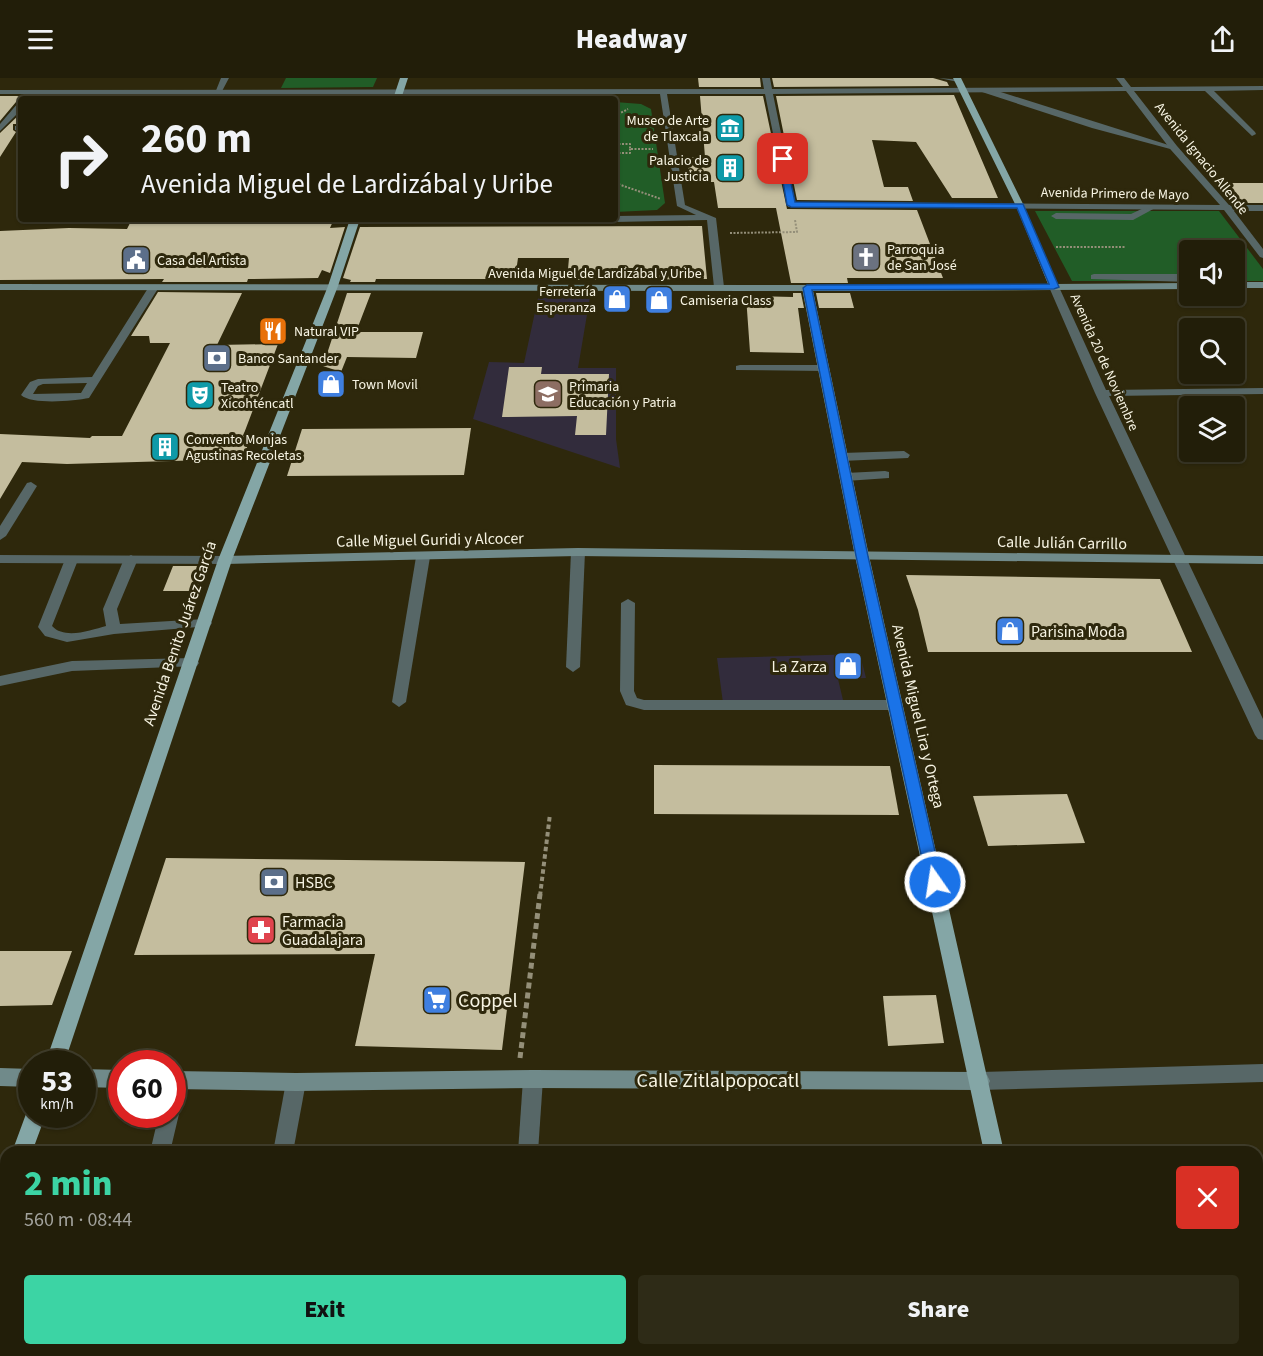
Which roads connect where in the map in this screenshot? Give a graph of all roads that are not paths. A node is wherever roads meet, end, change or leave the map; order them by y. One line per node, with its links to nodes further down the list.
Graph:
1 (225, 78): 15 (street)
2 (404, 78): 19 (main road)
3 (766, 78): 11 (street)
4 (943, 78): 6 (street)
5 (1120, 78): 10 (street, Avenida Ignacio Allende)
6 (957, 79): 12 (main road, Avenida 20 de Noviembre)
7 (41, 82): 14 (street)
8 (1207, 88): 9 (street); 10 (street); 22 (street)
9 (1263, 88)
10 (1128, 89): 13 (street); 23 (street, Avenida Ignacio Allende)
11 (770, 90): 12 (street); 17 (street); 24 (street, Avenida Primero de Mayo)
12 (962, 90): 13 (street); 24 (main road, Avenida 20 de Noviembre)
13 (985, 90): 23 (street)
14 (33, 91): 15 (street); 16 (street); 18 (street)
15 (218, 91): 19 (street)
16 (0, 92)
17 (663, 92): 19 (street); 29 (street)
18 (29, 96)
19 (398, 96)
20 (18, 109): 21 (street)
21 (2, 128)
22 (1252, 135)
23 (1174, 148): 26 (street, Avenida Ignacio Allende)
24 (1020, 206): 25 (street, Avenida Primero de Mayo); 42 (main road, Avenida 20 de Noviembre)
25 (1153, 207): 26 (street, Avenida Primero de Mayo); 28 (street)
26 (1227, 208): 27 (street, Avenida Primero de Mayo); 32 (street, Avenida Ignacio Allende)
27 (1263, 208)
28 (1056, 216)
29 (711, 218): 30 (street); 41 (street)
30 (618, 219)
31 (354, 222): 37 (main road, Avenida Benito Juárez García)
32 (1263, 255)
33 (1094, 277): 34 (street)
34 (1179, 277)
35 (1245, 285): 36 (street)
36 (1263, 285)
37 (333, 286): 40 (street, Avenida Miguel de Lardizábal y Uribe); 41 (street, Avenida Miguel de Lardizábal y Uribe); 61 (main road, Avenida Benito Juárez García)
38 (1179, 286): 42 (street, Avenida Miguel de Lardizábal y Uribe)
39 (0, 287): 40 (street, Avenida Miguel de Lardizábal y Uribe)
40 (154, 287): 46 (street)
41 (719, 287): 43 (street, Avenida Miguel de Lardizábal y Uribe)
42 (1054, 287): 43 (main road, Avenida Miguel de Lardizábal y Uribe); 48 (street, Avenida 20 de Noviembre)
43 (807, 288): 45 (main road, Avenida Miguel Lira y Ortega)
44 (740, 368): 45 (street)
45 (824, 368): 50 (main road, Avenida Miguel Lira y Ortega)
46 (95, 380): 46 (street)
47 (1263, 391): 48 (street)
48 (1101, 393): 62 (street, Avenida 20 de Noviembre)
49 (904, 455): 50 (street)
50 (842, 457): 52 (main road, Avenida Miguel Lira y Ortega)
51 (885, 475): 52 (street)
52 (846, 477): 57 (main road, Avenida Miguel Lira y Ortega)
53 (31, 486): 54 (street)
54 (0, 536)
55 (578, 552): 56 (street, Calle Miguel Guridi y Alcocer); 57 (street, Calle Miguel Guridi y Alcocer); 68 (street)
56 (423, 556): 61 (street, Calle Miguel Guridi y Alcocer); 70 (street)
57 (862, 556): 62 (street, Calle Julián Carrillo); 71 (main road, Avenida Miguel Lira y Ortega)
58 (0, 559): 59 (street, Calle Miguel Guridi y Alcocer)
59 (71, 560): 60 (street, Calle Miguel Guridi y Alcocer); 66 (street)
60 (131, 560): 61 (street, Calle Miguel Guridi y Alcocer); 66 (street)
61 (225, 560): 65 (main road, Avenida Benito Juárez García)
62 (1181, 560): 63 (street, Calle Julián Carrillo); 72 (street, Avenida 20 de Noviembre)
63 (1263, 560)
64 (628, 603): 71 (street)
65 (205, 623): 66 (street); 67 (main road, Avenida Benito Juárez García)
66 (114, 629)
67 (192, 663): 69 (street); 73 (main road, Avenida Benito Juárez García)
68 (573, 667)
69 (0, 681)
70 (399, 702)
71 (895, 705): 79 (main road, Avenida Miguel Lira y Ortega)
72 (1263, 735)
73 (59, 1050)
74 (1263, 1073): 79 (street, Calle Zitlalpopocatl)
75 (0, 1077): 76 (street)
76 (18, 1078)
77 (525, 1079): 79 (street, Calle Zitlalpopocatl); 80 (street, Calle Zitlalpopocatl); 86 (street)
78 (186, 1080): 80 (street, Calle Zitlalpopocatl)
79 (980, 1081): 87 (main road, Avenida Miguel Lira y Ortega)
80 (296, 1082): 85 (street)
81 (31, 1128): 83 (main road)
82 (166, 1128): 84 (street)
83 (24, 1146)
84 (161, 1146)
85 (284, 1146)
86 (528, 1146)
87 (993, 1146)

